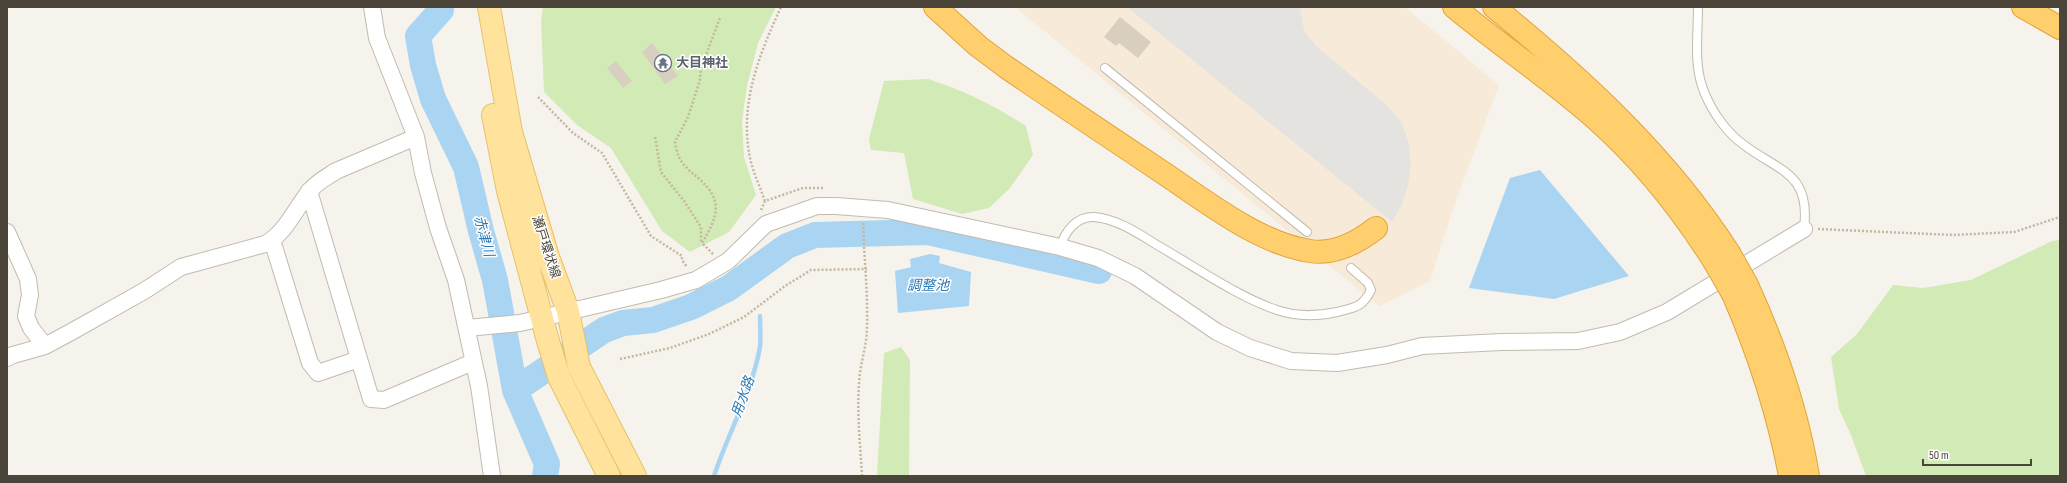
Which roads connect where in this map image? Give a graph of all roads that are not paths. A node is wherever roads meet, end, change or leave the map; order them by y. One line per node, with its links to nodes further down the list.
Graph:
1 (372, 7): 11 (street)
2 (475, 7): 23 (main road, 瀬戸環状線)
3 (489, 7): 22 (main road, 瀬戸環状線)
4 (936, 7): 13 (highway)
5 (1454, 7): 19 (highway)
6 (1494, 7): 19 (highway)
7 (1698, 7): 14 (lane)
8 (2023, 7): 9 (highway)
9 (2060, 28)
10 (1105, 68): 16 (lane)
11 (416, 137): 12 (street); 24 (street)
12 (309, 191): 17 (street); 27 (street)
13 (1376, 228)
14 (1804, 229): 18 (street)
15 (7, 232): 25 (street)
16 (1307, 232)
17 (272, 240): 25 (street); 27 (street)
18 (1060, 247): 20 (lane); 22 (street)
19 (1722, 257): 21 (highway, bridge)
20 (1351, 268)
21 (1740, 289): 32 (highway); 33 (highway)
22 (568, 311): 23 (street); 31 (main road, 瀬戸環状線)
23 (540, 318): 24 (street); 30 (main road, 瀬戸環状線)
24 (467, 328): 28 (street)
25 (45, 346): 26 (street)
26 (7, 358)
27 (359, 359): 28 (street)
28 (473, 362): 29 (street)
29 (492, 476)
30 (609, 476)
31 (635, 476)
32 (1790, 476)
33 (1808, 476)

